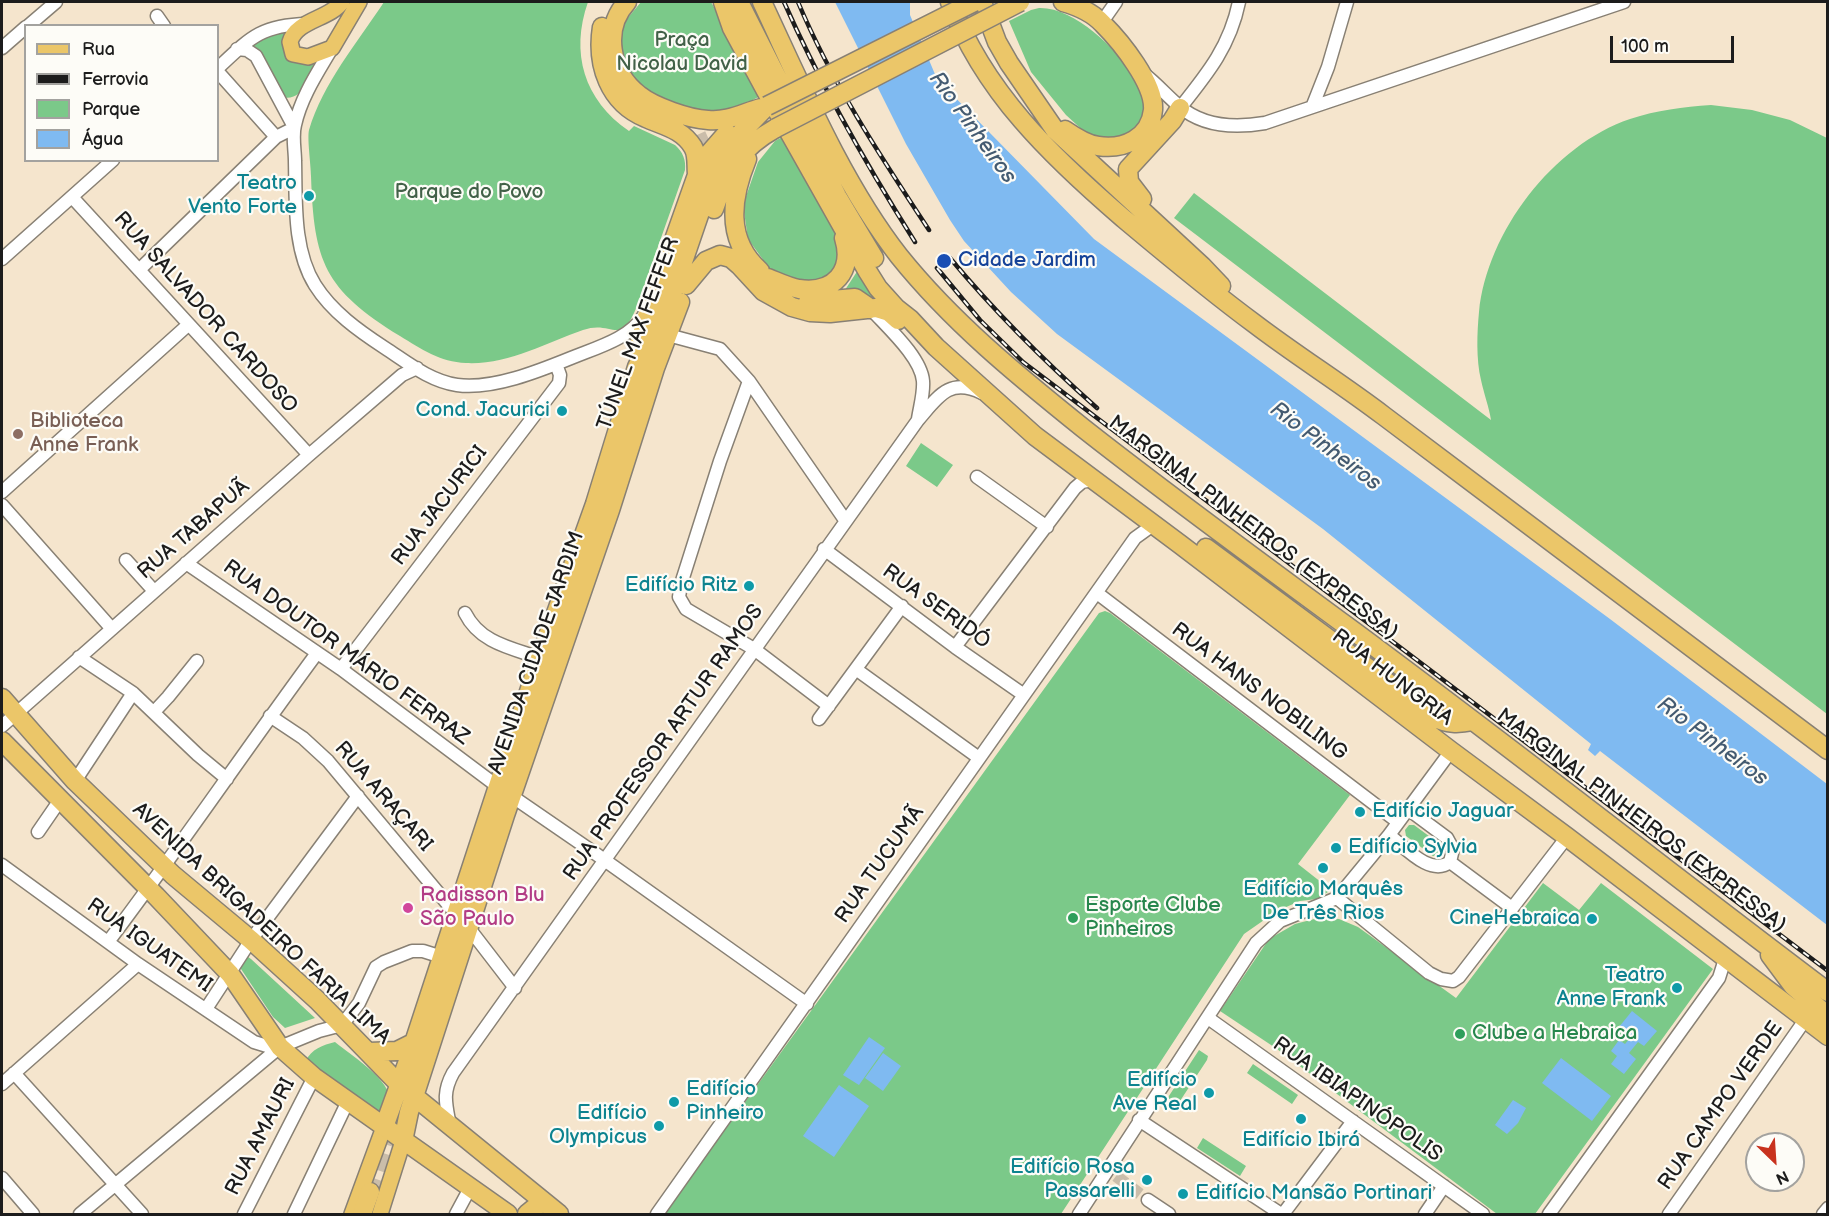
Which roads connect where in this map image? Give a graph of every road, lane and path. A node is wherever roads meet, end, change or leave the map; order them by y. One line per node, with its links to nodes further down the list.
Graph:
1 (56, 2): 21 (street)
2 (342, 2): 22 (main road)
3 (359, 2): 27 (main road)
4 (612, 2): 23 (highway)
5 (627, 2): 34 (highway)
6 (713, 2): 24 (highway)
7 (723, 2): 24 (highway)
8 (739, 2): 54 (highway)
9 (753, 2): 29 (highway)
10 (762, 2): 29 (highway, MARGINAL PINHEIROS (EXPRESSA))
11 (950, 2): 55 (highway)
12 (974, 2): 34 (highway, bridge)
13 (982, 2): 36 (highway)
14 (1020, 2): 38 (highway, AVENIDA CIDADE JARDIM, bridge)
15 (1064, 2): 20 (highway)
16 (1116, 2): 20 (street)
17 (1239, 2): 35 (street)
18 (1347, 2): 33 (street)
19 (1624, 2): 33 (street)
20 (1102, 22): 32 (highway)
21 (29, 24)
22 (307, 24): 27 (main road); 28 (street)
23 (602, 26): 39 (highway); 43 (highway)
24 (732, 28): 46 (highway)
25 (24, 29): 26 (street)
26 (2, 48)
27 (332, 48): 37 (street)
28 (237, 49): 30 (street); 37 (street)
29 (784, 51): 102 (highway, MARGINAL PINHEIROS (EXPRESSA))
30 (219, 69)
31 (219, 71): 41 (street)
32 (1142, 72): 35 (street); 40 (highway)
33 (1313, 105): 35 (street)
34 (766, 107): 43 (highway, AVENIDA CIDADE JARDIM); 60 (highway, AVENIDA CIDADE JARDIM)
35 (1180, 108): 40 (highway); 47 (highway)
36 (1045, 117): 40 (highway); 47 (highway)
37 (294, 127): 41 (street); 61 (street)
38 (769, 132): 44 (highway, AVENIDA CIDADE JARDIM); 50 (highway)
39 (697, 135)
40 (1143, 135)
41 (276, 137): 49 (street)
42 (111, 162): 45 (street)
43 (701, 176): 52 (highway, AVENIDA CIDADE JARDIM); 60 (highway)
44 (720, 191): 51 (highway, AVENIDA CIDADE JARDIM); 69 (highway, TÚNEL MAX FEFFER)
45 (72, 196): 48 (street); 49 (street, RUA SALVADOR CARDOSO)
46 (840, 225): 50 (highway); 54 (highway)
47 (1174, 240): 55 (highway)
48 (2, 259)
49 (140, 270): 56 (street, RUA SALVADOR CARDOSO)
50 (768, 278): 53 (highway)
51 (686, 285): 53 (highway); 57 (highway, AVENIDA CIDADE JARDIM)
52 (652, 301): 59 (street); 60 (highway, AVENIDA CIDADE JARDIM)
53 (871, 309): 58 (highway); 64 (street, RUA PROFESSOR ARTUR RAMOS)
54 (910, 319): 58 (highway)
55 (1254, 324): 104 (highway)
56 (188, 325): 65 (street, RUA SALVADOR CARDOSO); 68 (street)
57 (668, 335): 62 (street); 109 (highway, AVENIDA CIDADE JARDIM)
58 (936, 347): 63 (highway, RUA HUNGRIA)
59 (556, 364): 61 (street); 91 (street, RUA JACURICI)
60 (637, 367): 69 (highway, AVENIDA CIDADE JARDIM)
61 (417, 368): 65 (street, RUA TABAPUÃ)
62 (749, 381): 72 (street); 86 (street)
63 (993, 399): 64 (street, RUA PROFESSOR ARTUR RAMOS); 67 (highway, RUA HUNGRIA)
64 (918, 420): 72 (street, RUA PROFESSOR ARTUR RAMOS)
65 (309, 455): 79 (street, RUA TABAPUÃ)
66 (977, 477): 74 (street)
67 (1092, 480): 71 (highway, RUA HUNGRIA); 74 (street)
68 (2, 492)
69 (600, 499): 89 (highway, AVENIDA CIDADE JARDIM); 97 (highway, TÚNEL MAX FEFFER)
70 (2, 505): 84 (street)
71 (1136, 513): 73 (highway, RUA HUNGRIA); 75 (street)
72 (845, 520): 77 (street, RUA PROFESSOR ARTUR RAMOS)
73 (1154, 525): 75 (street, RUA TUCUMÃ); 76 (highway, RUA HUNGRIA)
74 (1047, 527): 85 (street)
75 (1135, 538): 81 (street, RUA TUCUMÃ)
76 (1181, 545): 102 (highway); 105 (highway, RUA HUNGRIA)
77 (824, 549): 82 (street, RUA SERIDÓ); 86 (street, RUA PROFESSOR ARTUR RAMOS)
78 (126, 560): 80 (street)
79 (186, 563): 80 (street, RUA TABAPUÃ); 87 (street, RUA DOUTOR MÁRIO FERRAZ)
80 (154, 591): 84 (street, RUA TABAPUÃ)
81 (1097, 593): 94 (street, RUA TUCUMÃ); 113 (street, RUA HANS NOBILING)
82 (902, 606): 85 (street, RUA SERIDÓ); 92 (street)
83 (465, 613): 89 (street)
84 (112, 629): 88 (street, RUA TABAPUÃ)
85 (956, 647): 94 (street, RUA SERIDÓ)
86 (754, 649): 96 (street); 117 (street, RUA PROFESSOR ARTUR RAMOS)
87 (317, 653): 91 (street, RUA DOUTOR MÁRIO FERRAZ); 99 (street)
88 (80, 657): 93 (street); 101 (street, RUA TABAPUÃ)
89 (540, 658): 109 (highway, AVENIDA CIDADE JARDIM)
90 (196, 661): 98 (street)
91 (341, 669): 109 (street, RUA DOUTOR MÁRIO FERRAZ)
92 (857, 670): 96 (street); 106 (street)
93 (133, 693): 98 (street); 108 (street)
94 (1024, 694): 106 (street, RUA TUCUMÃ)
95 (2, 698): 101 (highway, AVENIDA BRIGADEIRO FARIA LIMA)
96 (829, 706): 100 (street)
97 (532, 707)
98 (154, 712): 107 (street)
99 (270, 716): 107 (street); 110 (street, RUA ARAÇARI)
100 (819, 719)
101 (8, 721): 108 (highway, AVENIDA BRIGADEIRO FARIA LIMA)
102 (1473, 721): 126 (highway, MARGINAL PINHEIROS (EXPRESSA))
103 (2, 741): 111 (highway)
104 (1827, 750)
105 (1451, 752): 112 (street); 116 (highway, RUA HUNGRIA)
106 (980, 758): 134 (street, RUA TUCUMÃ)
107 (227, 779): 120 (street)
108 (75, 781): 120 (highway, AVENIDA BRIGADEIRO FARIA LIMA)
109 (504, 791): 117 (street, RUA DOUTOR MÁRIO FERRAZ); 124 (highway, AVENIDA CIDADE JARDIM)
110 (358, 796): 124 (street, RUA ARAÇARI); 125 (street)
111 (60, 800): 114 (street); 121 (highway)
112 (1408, 809): 113 (street); 118 (street)
113 (1398, 822): 115 (street)
114 (38, 832)
115 (1389, 835): 118 (street); 122 (street)
116 (1567, 837): 123 (street); 130 (highway, RUA HUNGRIA)
117 (606, 861): 132 (street, RUA PROFESSOR ARTUR RAMOS); 134 (street, RUA DOUTOR MÁRIO FERRAZ)
118 (1450, 862): 123 (street)
119 (2, 865): 127 (street, RUA IGUATEMI)
120 (165, 868): 121 (street); 125 (highway, AVENIDA BRIGADEIRO FARIA LIMA)
121 (149, 888): 127 (street); 131 (highway)
122 (1337, 898): 123 (street); 137 (street)
123 (1512, 908)
124 (462, 921): 128 (highway, AVENIDA CIDADE JARDIM); 132 (street, RUA ARAÇARI); 148 (highway, AVENIDA CIDADE JARDIM)
125 (251, 940): 131 (street); 139 (highway, AVENIDA BRIGADEIRO FARIA LIMA)
126 (1760, 941): 133 (highway, MARGINAL PINHEIROS (EXPRESSA)); 136 (highway)
127 (108, 942): 129 (street, RUA IGUATEMI)
128 (442, 957): 139 (street); 141 (highway, AVENIDA CIDADE JARDIM)
129 (138, 964): 135 (street, RUA IGUATEMI); 144 (street)
130 (1732, 964): 138 (highway, RUA HUNGRIA); 180 (street)
131 (230, 974): 135 (street); 142 (highway)
132 (515, 988): 152 (street, RUA PROFESSOR ARTUR RAMOS)
133 (1827, 992)
134 (807, 1004): 174 (street, RUA TUCUMÃ)
135 (206, 1009): 142 (street, RUA IGUATEMI)
136 (1827, 1016)
137 (1208, 1018): 150 (street); 151 (street, RUA IBIAPINÓPOLIS)
138 (1805, 1020): 140 (highway, RUA HUNGRIA); 181 (street, RUA CAMPO VERDE)
139 (342, 1025): 142 (street); 143 (highway, AVENIDA BRIGADEIRO FARIA LIMA)
140 (1827, 1036)
141 (413, 1043): 143 (highway); 147 (highway, AVENIDA CIDADE JARDIM)
142 (280, 1047): 145 (highway); 156 (street)
143 (369, 1052): 147 (highway, AVENIDA BRIGADEIRO FARIA LIMA)
144 (14, 1073): 146 (street); 156 (street)
145 (314, 1077): 149 (highway); 167 (street, RUA AMAURI)
146 (2, 1084)
147 (399, 1084): 148 (highway, AVENIDA BRIGADEIRO FARIA LIMA); 153 (highway, AVENIDA CIDADE JARDIM)
148 (414, 1098): 152 (highway, AVENIDA BRIGADEIRO FARIA LIMA); 154 (highway, AVENIDA CIDADE JARDIM)
149 (348, 1101): 153 (highway); 168 (street)
150 (1139, 1120): 175 (street); 177 (street)
151 (1353, 1121): 157 (street, RUA IBIAPINÓPOLIS); 177 (street)
152 (450, 1125): 160 (highway, AVENIDA BRIGADEIRO FARIA LIMA)
153 (382, 1132): 154 (highway); 169 (main road, AVENIDA CIDADE JARDIM)
154 (403, 1141): 158 (highway); 161 (main road, AVENIDA CIDADE JARDIM)
155 (2, 1178): 164 (street)
156 (115, 1185): 165 (street); 166 (street)
157 (1444, 1186): 178 (street); 179 (street, RUA IBIAPINÓPOLIS)
158 (470, 1188): 163 (highway); 171 (street)
159 (1148, 1200): 176 (street)
160 (543, 1201): 172 (highway); 173 (highway, AVENIDA BRIGADEIRO FARIA LIMA)
161 (374, 1205): 170 (highway, AVENIDA CIDADE JARDIM)
162 (1827, 1208): 182 (street)
163 (509, 1214)
164 (33, 1215)
165 (80, 1215)
166 (142, 1215)
167 (244, 1215)
168 (294, 1215)
169 (352, 1215)
170 (362, 1215)
171 (456, 1215)
172 (527, 1215)
173 (559, 1215)
174 (657, 1215)
175 (1078, 1215)
176 (1169, 1215)
177 (1282, 1215)
178 (1425, 1215)
179 (1483, 1215)
180 (1549, 1215)
181 (1669, 1215)
182 (1823, 1215)

